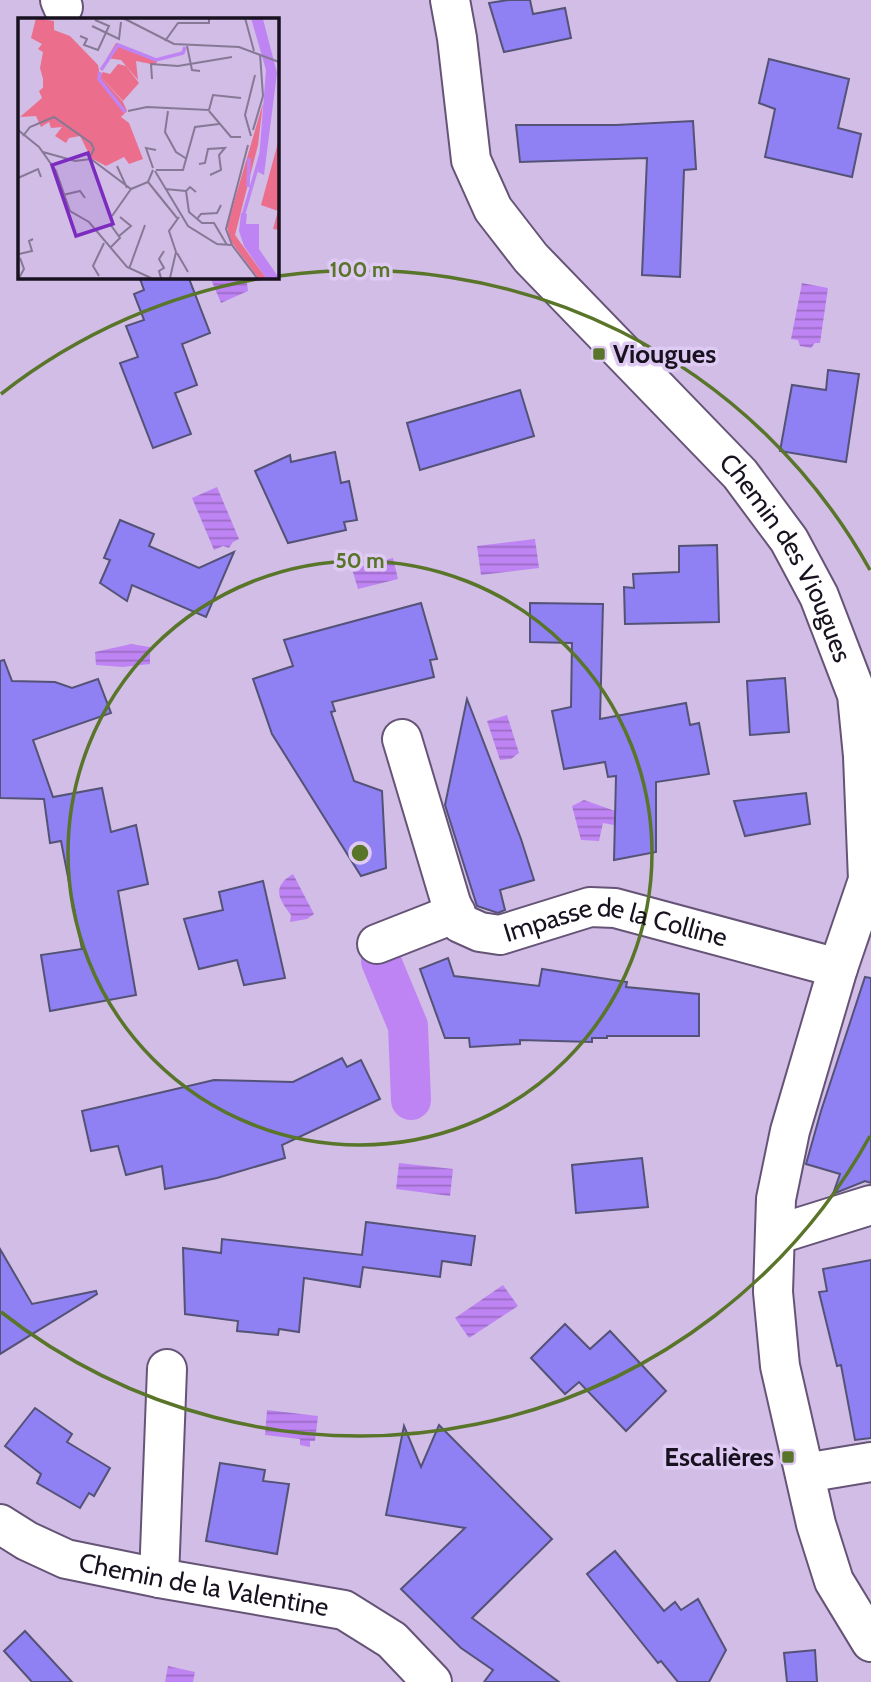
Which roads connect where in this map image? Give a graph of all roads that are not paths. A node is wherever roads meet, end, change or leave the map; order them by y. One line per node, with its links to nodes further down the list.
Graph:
1 (450, 0): 5 (street, Chemin des Viougues)
2 (402, 739): 3 (street)
3 (456, 913): 4 (street); 5 (street, Impasse de la Colline)
4 (377, 944)
5 (838, 968): 7 (street, Chemin des Viougues)
6 (871, 1205): 7 (street)
7 (775, 1235): 10 (street, Chemin des Viougues)
8 (167, 1369): 12 (street)
9 (871, 1462): 10 (street)
10 (805, 1473): 13 (street, Chemin des Viougues)
11 (9, 1543): 12 (street, Chemin de la Valentine)
12 (159, 1578): 14 (street, Chemin de la Valentine)
13 (871, 1642)
14 (432, 1682)

